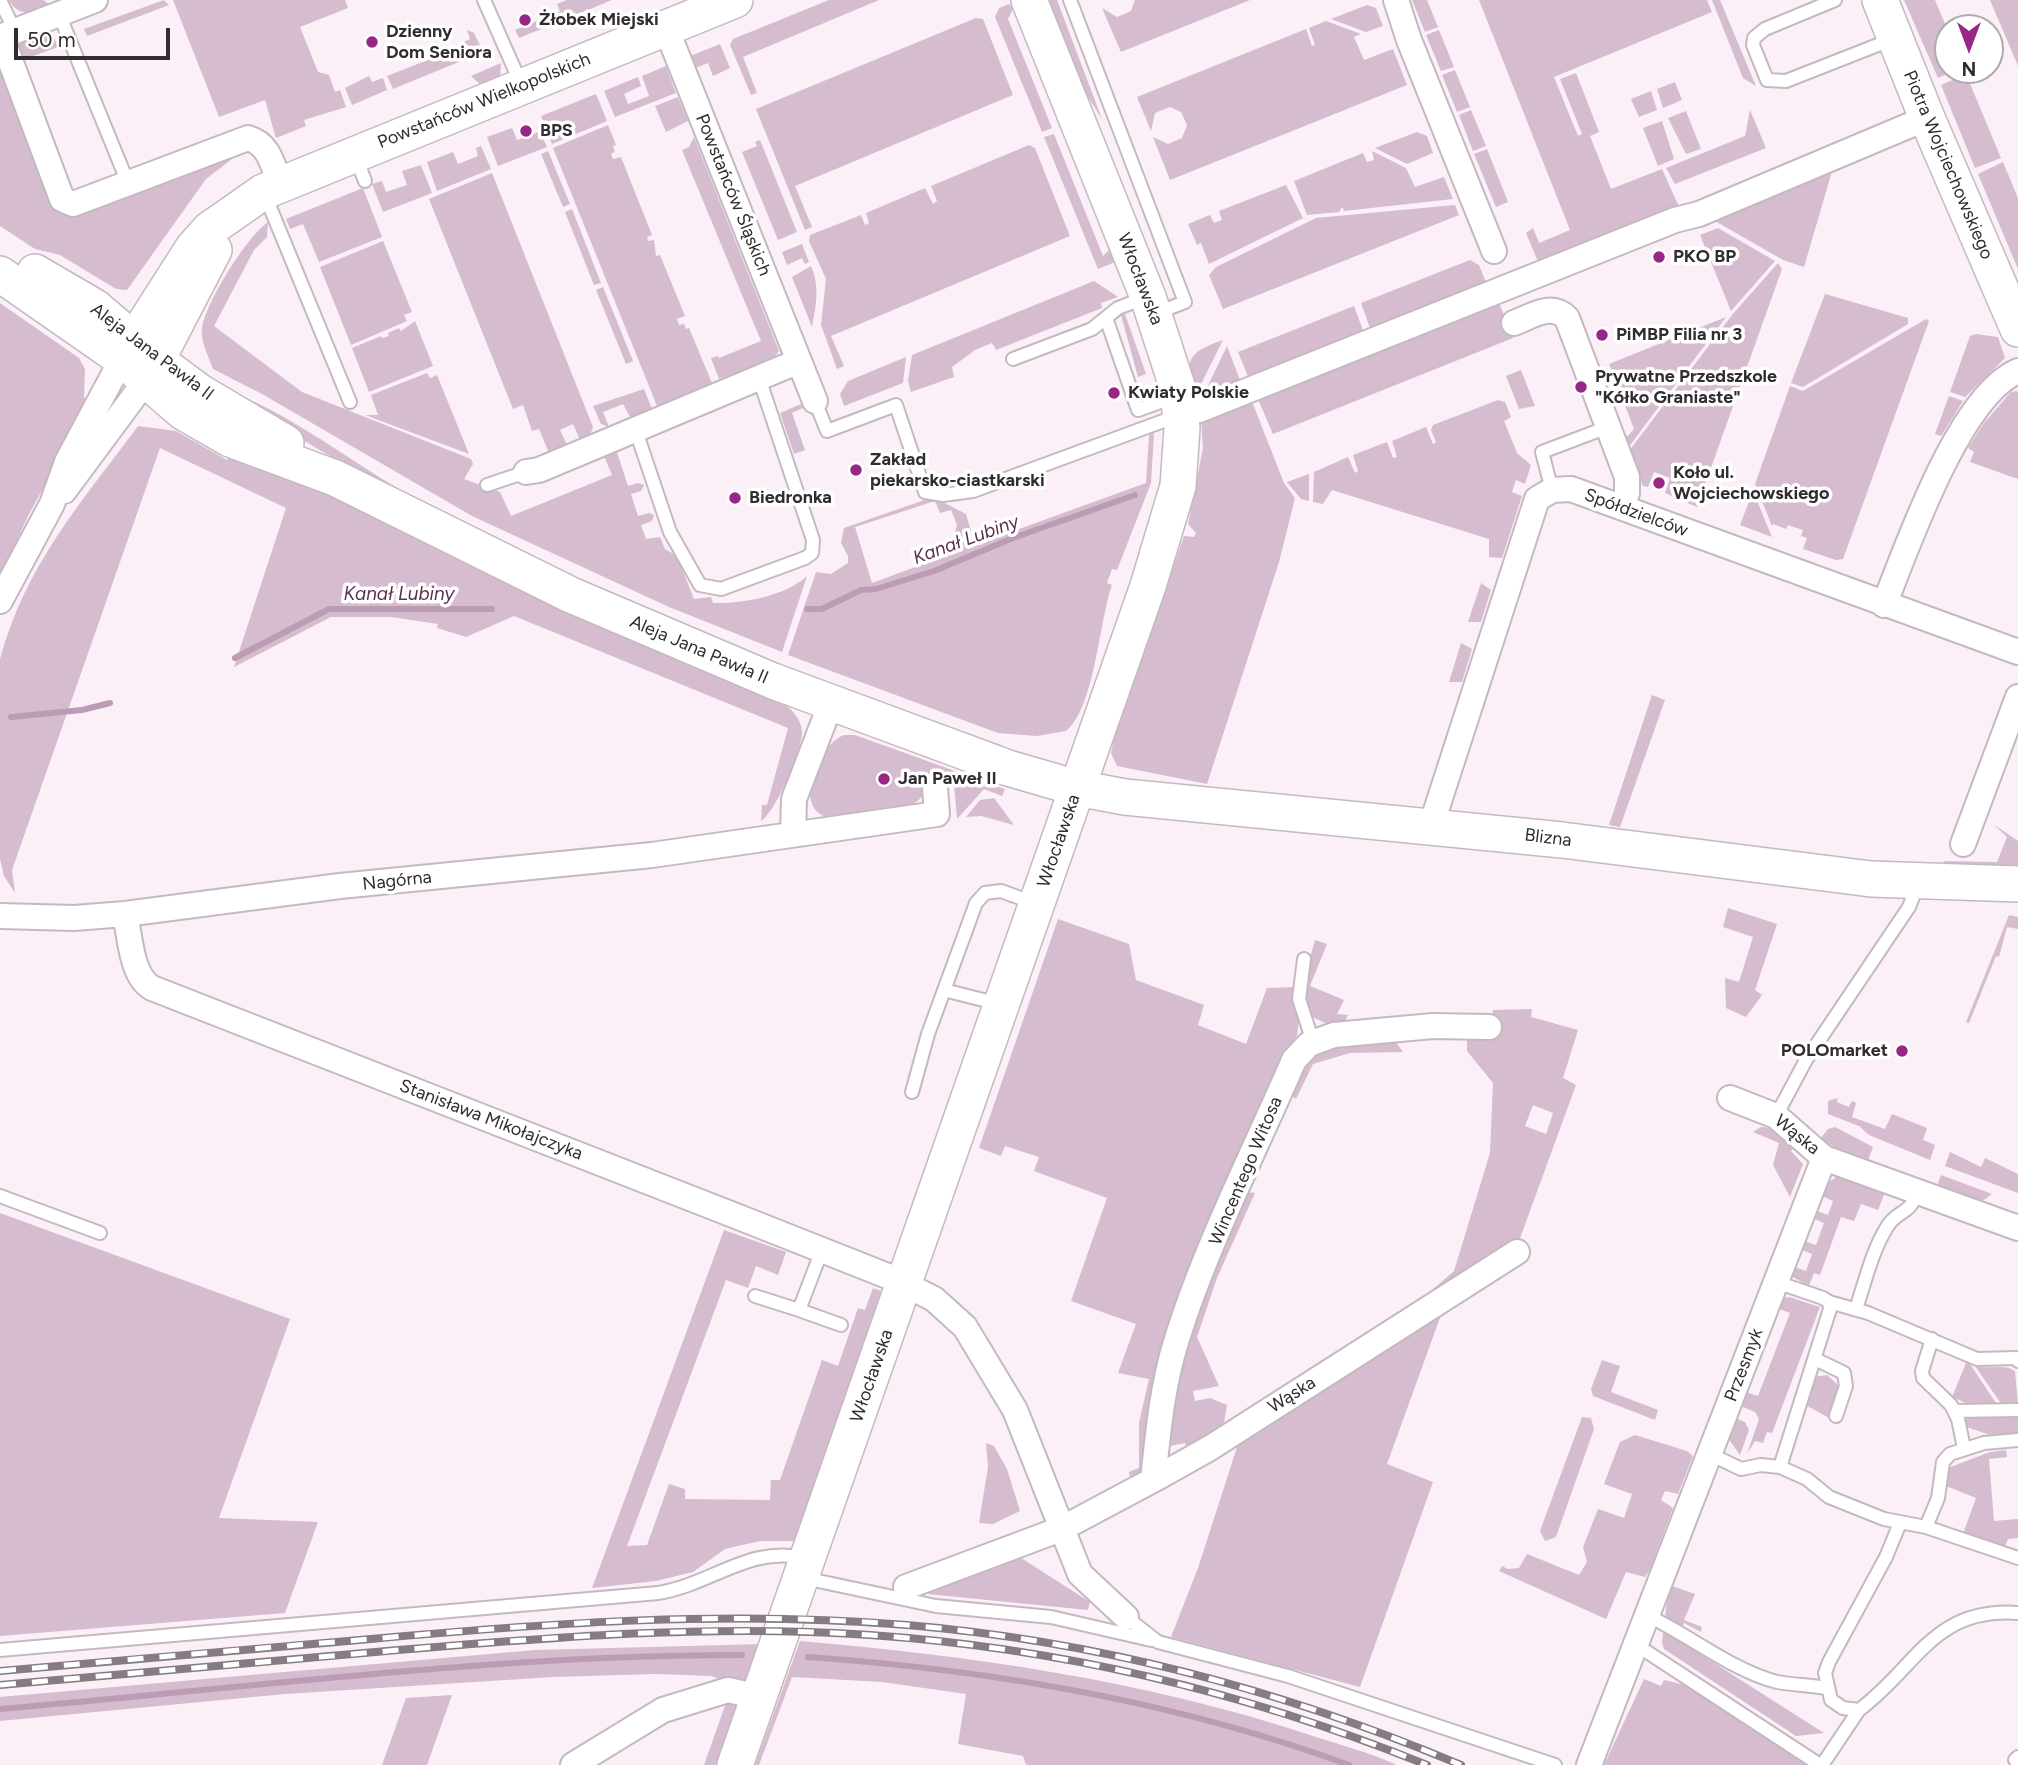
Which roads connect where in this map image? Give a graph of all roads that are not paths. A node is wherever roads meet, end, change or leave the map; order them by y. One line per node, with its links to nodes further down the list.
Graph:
1 (1, 0): 12 (lane)
2 (95, 0): 10 (street)
3 (484, 0): 14 (lane)
4 (735, 0): 11 (street, Powstańców Wielkopolskich)
5 (1030, 0): 21 (street, Włocławska)
6 (1070, 0): 21 (lane)
7 (1396, 0): 18 (street)
8 (1835, 0): 13 (lane)
9 (1880, 0): 13 (street, Piotra Wojciechowskiego)
10 (59, 14): 12 (street); 16 (lane)
11 (666, 28): 14 (street, Powstańców Wielkopolskich); 27 (street, Powstańców Śląskich)
12 (5, 35): 16 (street)
13 (1896, 38): 15 (street, Piotra Wojciechowskiego)
14 (522, 86): 17 (street, Powstańców Wielkopolskich)
15 (1927, 118): 24 (street, Piotra Wojciechowskiego); 32 (street)
16 (128, 183): 17 (street)
17 (260, 195): 26 (street); 31 (lane)
18 (1494, 251)
19 (0, 256): 26 (street, Aleja Jana Pawła II)
20 (0, 274): 26 (street, Aleja Jana Pawła II)
21 (1151, 305): 22 (lane); 32 (street, Włocławska)
22 (1106, 318): 25 (lane); 32 (lane)
23 (1514, 323): 33 (street)
24 (2018, 330)
25 (1013, 359)
26 (140, 360): 39 (street); 43 (street, Aleja Jana Pawła II)
27 (799, 361): 29 (street); 30 (street, Powstańców Śląskich)
28 (2018, 371): 40 (street)
29 (759, 378): 34 (street); 34 (lane)
30 (815, 401): 32 (lane)
31 (350, 402)
32 (1180, 405): 45 (street, Włocławska)
33 (1608, 427): 37 (lane); 38 (street)
34 (635, 428): 35 (street)
35 (526, 472): 36 (lane)
36 (487, 485)
37 (1552, 490): 38 (street, Spółdzielców); 46 (street)
38 (1622, 507): 40 (street, Spółdzielców)
39 (0, 601)
40 (1884, 605): 41 (street, Spółdzielców)
41 (2018, 652)
42 (2018, 697): 48 (street)
43 (831, 703): 45 (street, Aleja Jana Pawła II); 47 (street)
44 (935, 788): 47 (street, Nagórna)
45 (1077, 788): 46 (street, Blizna); 51 (street, Włocławska)
46 (1431, 826): 49 (street, Blizna)
47 (793, 834): 52 (street, Nagórna)
48 (1963, 844)
49 (1919, 881): 50 (street, Blizna); 61 (lane)
50 (2018, 884)
51 (1037, 905): 55 (lane); 56 (street, Włocławska)
52 (125, 914): 53 (street, Nagórna); 67 (street, Stanisława Mikołajczyka)
53 (0, 916)
54 (1304, 959): 58 (lane)
55 (944, 990): 56 (lane); 59 (lane)
56 (1002, 1005): 70 (street, Włocławska)
57 (1489, 1027): 58 (street)
58 (1313, 1042): 86 (street, Wincentego Witosa)
59 (912, 1092)
60 (1730, 1098): 61 (street, Wąska)
61 (1776, 1116): 62 (street, Wąska)
62 (1824, 1158): 63 (street); 69 (street, Przesmyk)
63 (1918, 1192): 65 (street); 73 (lane)
64 (0, 1196): 66 (lane)
65 (2018, 1228)
66 (100, 1233)
67 (822, 1250): 70 (street, Stanisława Mikołajczyka); 74 (lane)
68 (1517, 1252): 86 (street, Wąska)
69 (1776, 1282): 72 (lane); 84 (street, Przesmyk)
70 (905, 1284): 89 (street); 91 (street, Włocławska)
71 (755, 1296): 74 (lane)
72 (1829, 1303): 73 (lane); 78 (lane)
73 (1856, 1309): 76 (lane)
74 (799, 1310): 75 (lane)
75 (841, 1325)
76 (1932, 1339): 77 (lane); 80 (lane)
77 (2017, 1358)
78 (1815, 1359): 81 (lane); 85 (lane)
79 (2018, 1410): 80 (lane)
80 (1955, 1411): 83 (lane)
81 (1836, 1416)
82 (2018, 1440): 83 (lane)
83 (1964, 1448): 88 (lane)
84 (1710, 1454): 85 (lane); 94 (street, Przesmyk)
85 (1780, 1467): 87 (lane)
86 (1153, 1480): 89 (street, Wąska)
87 (1900, 1523): 88 (lane); 100 (lane)
88 (1926, 1527): 90 (lane)
89 (1061, 1529): 92 (street, Wąska); 95 (street)
90 (2018, 1558)
91 (805, 1568): 92 (lane); 98 (lane); 99 (street, Włocławska)
92 (894, 1592): 96 (lane)
93 (2018, 1613): 101 (lane)
94 (1646, 1615): 97 (street, Przesmyk); 100 (lane)
95 (1126, 1617): 96 (lane)
96 (1158, 1642): 104 (lane)
97 (1635, 1644): 105 (street, Przesmyk); 106 (lane)
98 (0, 1650)
99 (762, 1688): 102 (street); 103 (street, Włocławska)
100 (1826, 1688): 101 (lane)
101 (1859, 1710): 106 (lane)
102 (573, 1765)
103 (735, 1765)
104 (1555, 1765)
105 (1589, 1765)
106 (1821, 1765)

